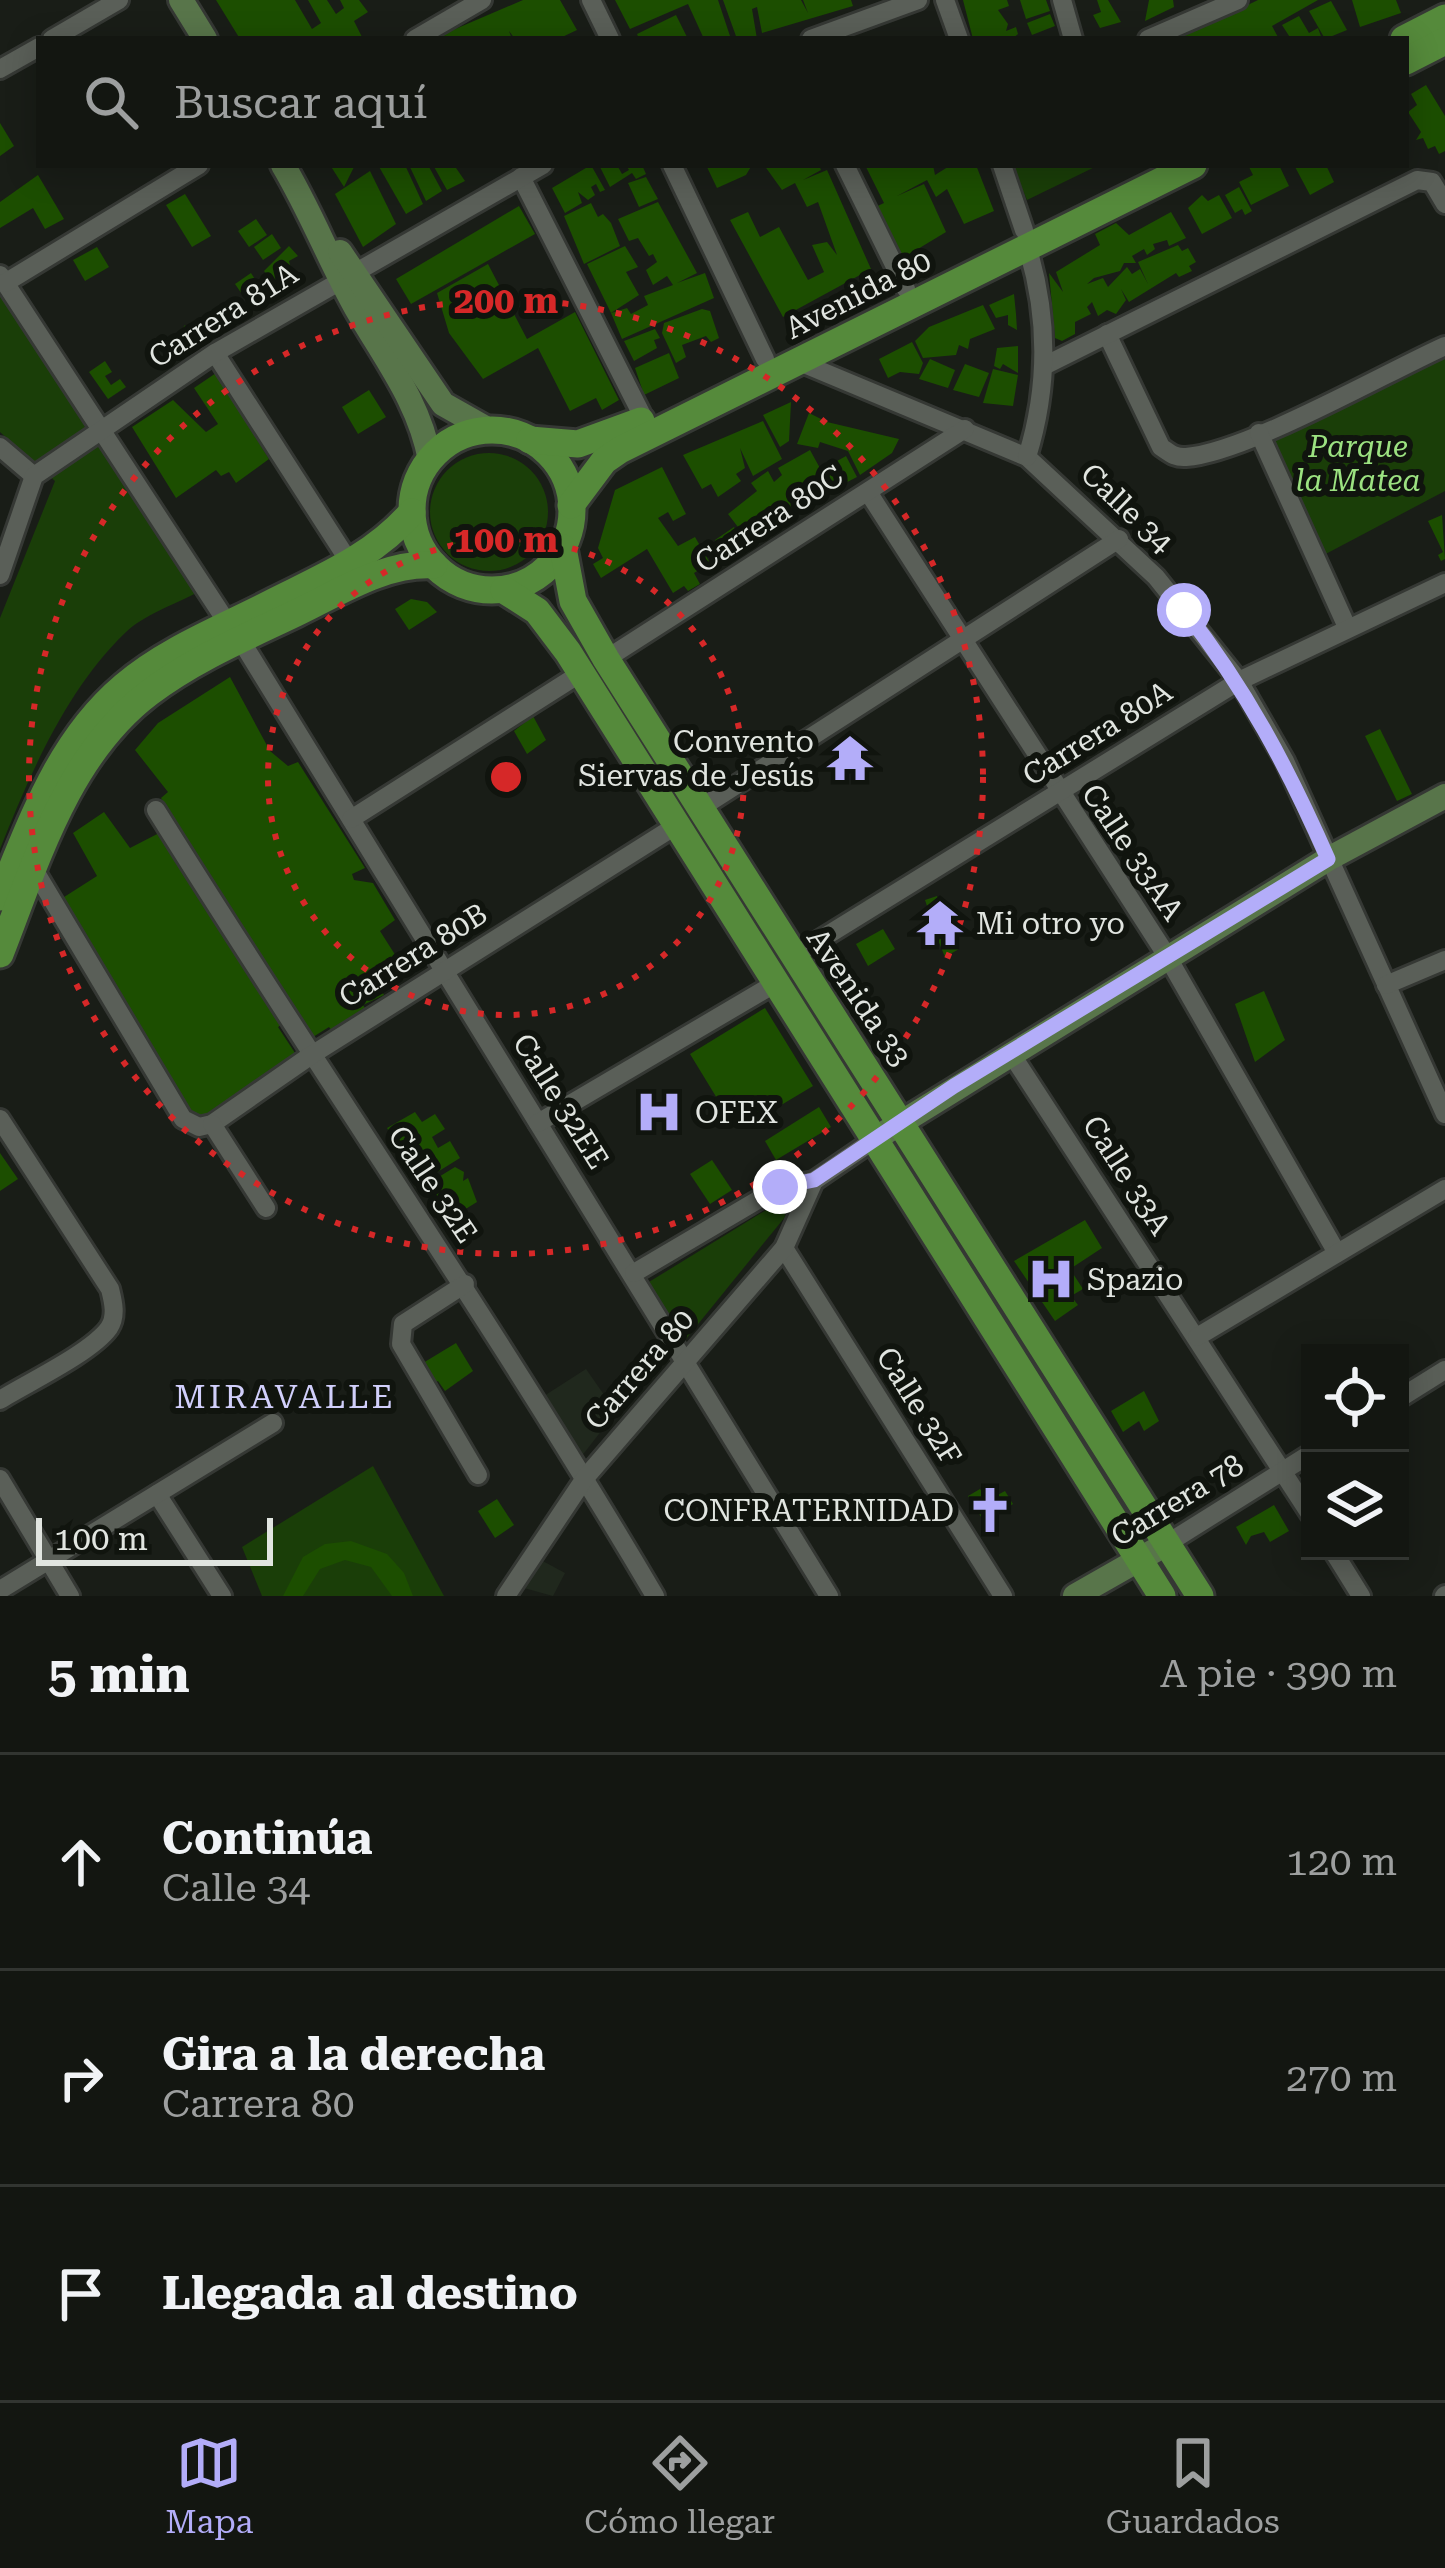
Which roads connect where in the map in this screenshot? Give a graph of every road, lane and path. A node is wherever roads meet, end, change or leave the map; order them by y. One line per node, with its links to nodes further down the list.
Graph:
1 (119, 0): 11 (street)
2 (181, 0): 12 (street)
3 (482, 0): 13 (street)
4 (591, 0): 14 (street)
5 (918, 0): 15 (street)
6 (945, 0): 16 (street)
7 (1062, 0): 17 (street)
8 (1238, 0): 9 (street)
9 (1206, 7): 18 (street)
10 (1445, 18): 19 (main road)
11 (57, 36)
12 (204, 36)
13 (420, 36)
14 (609, 36)
15 (819, 36)
16 (958, 36)
17 (1071, 36)
18 (1153, 36)
19 (1409, 36)
20 (1445, 41): 22 (main road)
21 (36, 48): 23 (street)
22 (1409, 59)
23 (0, 69)
24 (195, 168): 36 (street)
25 (286, 168): 35 (street)
26 (538, 168): 32 (street, Carrera 81A)
27 (673, 168): 41 (street)
28 (846, 168): 37 (street)
29 (1003, 168): 34 (street)
30 (1150, 168): 34 (main road, Avenida 80)
31 (1186, 168): 34 (main road, Avenida 80)
32 (521, 177): 35 (street, Carrera 81A); 44 (street)
33 (1445, 204): 38 (street)
34 (1026, 238): 37 (main road, Avenida 80); 42 (main road, Avenida 80); 43 (street)
35 (348, 273): 40 (street, Carrera 81A); 46 (street); 52 (street)
36 (2, 279): 47 (street, Calle 32EE)
37 (906, 289): 41 (main road, Avenida 80)
38 (1107, 334): 43 (street); 48 (street)
39 (1445, 346): 48 (street)
40 (215, 352): 47 (street, Carrera 81A); 59 (street)
41 (765, 359): 44 (main road, Avenida 80)
42 (797, 362): 45 (street); 55 (main road, Avenida 80)
43 (1044, 365): 51 (street)
44 (644, 419): 49 (main road, Avenida 80)
45 (965, 429): 51 (street); 54 (street, Carrera 80C)
46 (489, 430): 49 (main road); 52 (main road)
47 (100, 431): 53 (street, Carrera 81A); 65 (street, Calle 32EE)
48 (1259, 433): 64 (street)
49 (530, 440): 55 (main road)
50 (0, 448): 53 (street)
51 (1027, 457): 57 (street, Calle 34)
52 (430, 460): 56 (main road)
53 (34, 476): 61 (street)
54 (868, 492): 66 (street, Calle 33AA); 67 (street, Carrera 80C)
55 (571, 505): 58 (main road)
56 (412, 512): 59 (main road); 60 (main road)
57 (1119, 538): 66 (street, Carrera 80B); 68 (street, Calle 34)
58 (563, 548): 63 (main road); 67 (main road, Avenida 33)
59 (350, 562): 65 (main road)
60 (434, 565): 63 (main road); 65 (main road)
61 (0, 575)
62 (1444, 586): 64 (street, Carrera 80A)
63 (504, 590): 67 (main road, Avenida 33)
64 (1347, 627): 68 (street, Carrera 80A)
65 (234, 632): 73 (street, Calle 32EE); 75 (main road); 76 (main road)
66 (962, 641): 69 (street, Calle 33AA); 72 (street, Carrera 80B)
67 (594, 666): 72 (main road, Avenida 33); 73 (street, Carrera 80C)
68 (1239, 680): 69 (street, Carrera 80A); 74 (street, Calle 34)
69 (1057, 793): 78 (street, Calle 33AA); 79 (street, Carrera 80A)
70 (1445, 796): 74 (street, Carrera 80)
71 (156, 810): 85 (street, Calle 32E)
72 (688, 817): 79 (main road, Avenida 33); 81 (street, Carrera 80B); 82 (main road, Avenida 33)
73 (351, 819): 81 (street, Calle 32EE)
74 (1328, 859): 78 (street, Carrera 80); 83 (street, Calle 34)
75 (35, 871): 77 (main road); 90 (street)
76 (0, 897)
77 (0, 954)
78 (1167, 956): 84 (street, Carrera 80); 96 (street, Calle 33AA)
79 (792, 957): 88 (main road, Avenida 33)
80 (1445, 960): 83 (street)
81 (444, 970): 85 (street, Carrera 80B); 89 (street, Calle 32EE)
82 (776, 983): 89 (street); 91 (main road, Avenida 33)
83 (1386, 985): 86 (street, Calle 34)
84 (1010, 1052): 88 (street, Carrera 80); 99 (street, Calle 33A)
85 (310, 1056): 90 (street, Carrera 80B); 98 (street, Calle 32E)
86 (1445, 1114)
87 (0, 1119): 103 (street)
88 (902, 1121): 91 (street, Carrera 80); 112 (main road, Avenida 33)
89 (538, 1123): 97 (street, Calle 32EE)
90 (212, 1124): 94 (street)
91 (874, 1140): 92 (street, Carrera 80); 113 (main road, Avenida 33)
92 (814, 1180): 95 (street, Carrera 80); 97 (street, Carrera 80)
93 (1445, 1189): 96 (street)
94 (266, 1208)
95 (784, 1248): 100 (street, Carrera 80); 122 (street, Calle 32F)
96 (1337, 1253): 99 (street)
97 (634, 1274): 100 (street, Calle 32EE)
98 (465, 1284): 107 (street); 108 (street, Calle 32E)
99 (1197, 1337): 106 (street, Calle 33A)
100 (685, 1361): 108 (street, Carrera 80); 121 (street, Calle 32EE)
101 (1445, 1370): 102 (street)
102 (1409, 1392)
103 (0, 1400)
104 (273, 1423): 110 (street)
105 (1301, 1460): 106 (street, Carrera 78)
106 (1284, 1471): 111 (street, Calle 33A); 112 (street, Carrera 78)
107 (478, 1475)
108 (585, 1478): 119 (street, Carrera 80); 120 (street, Calle 32E)
109 (0, 1479): 114 (street)
110 (157, 1493): 114 (street); 118 (street)
111 (1301, 1499)
112 (1168, 1543): 113 (street, Carrera 78); 125 (main road, Avenida 33)
113 (1138, 1559): 123 (street, Carrera 78); 124 (main road, Avenida 33)
114 (49, 1560): 116 (street); 117 (street)
115 (1338, 1560): 126 (street)
116 (0, 1590)
117 (70, 1596)
118 (222, 1596)
119 (506, 1596)
120 (655, 1596)
121 (830, 1596)
122 (1003, 1596)
123 (1075, 1596)
124 (1162, 1596)
125 (1201, 1596)
126 (1360, 1596)

